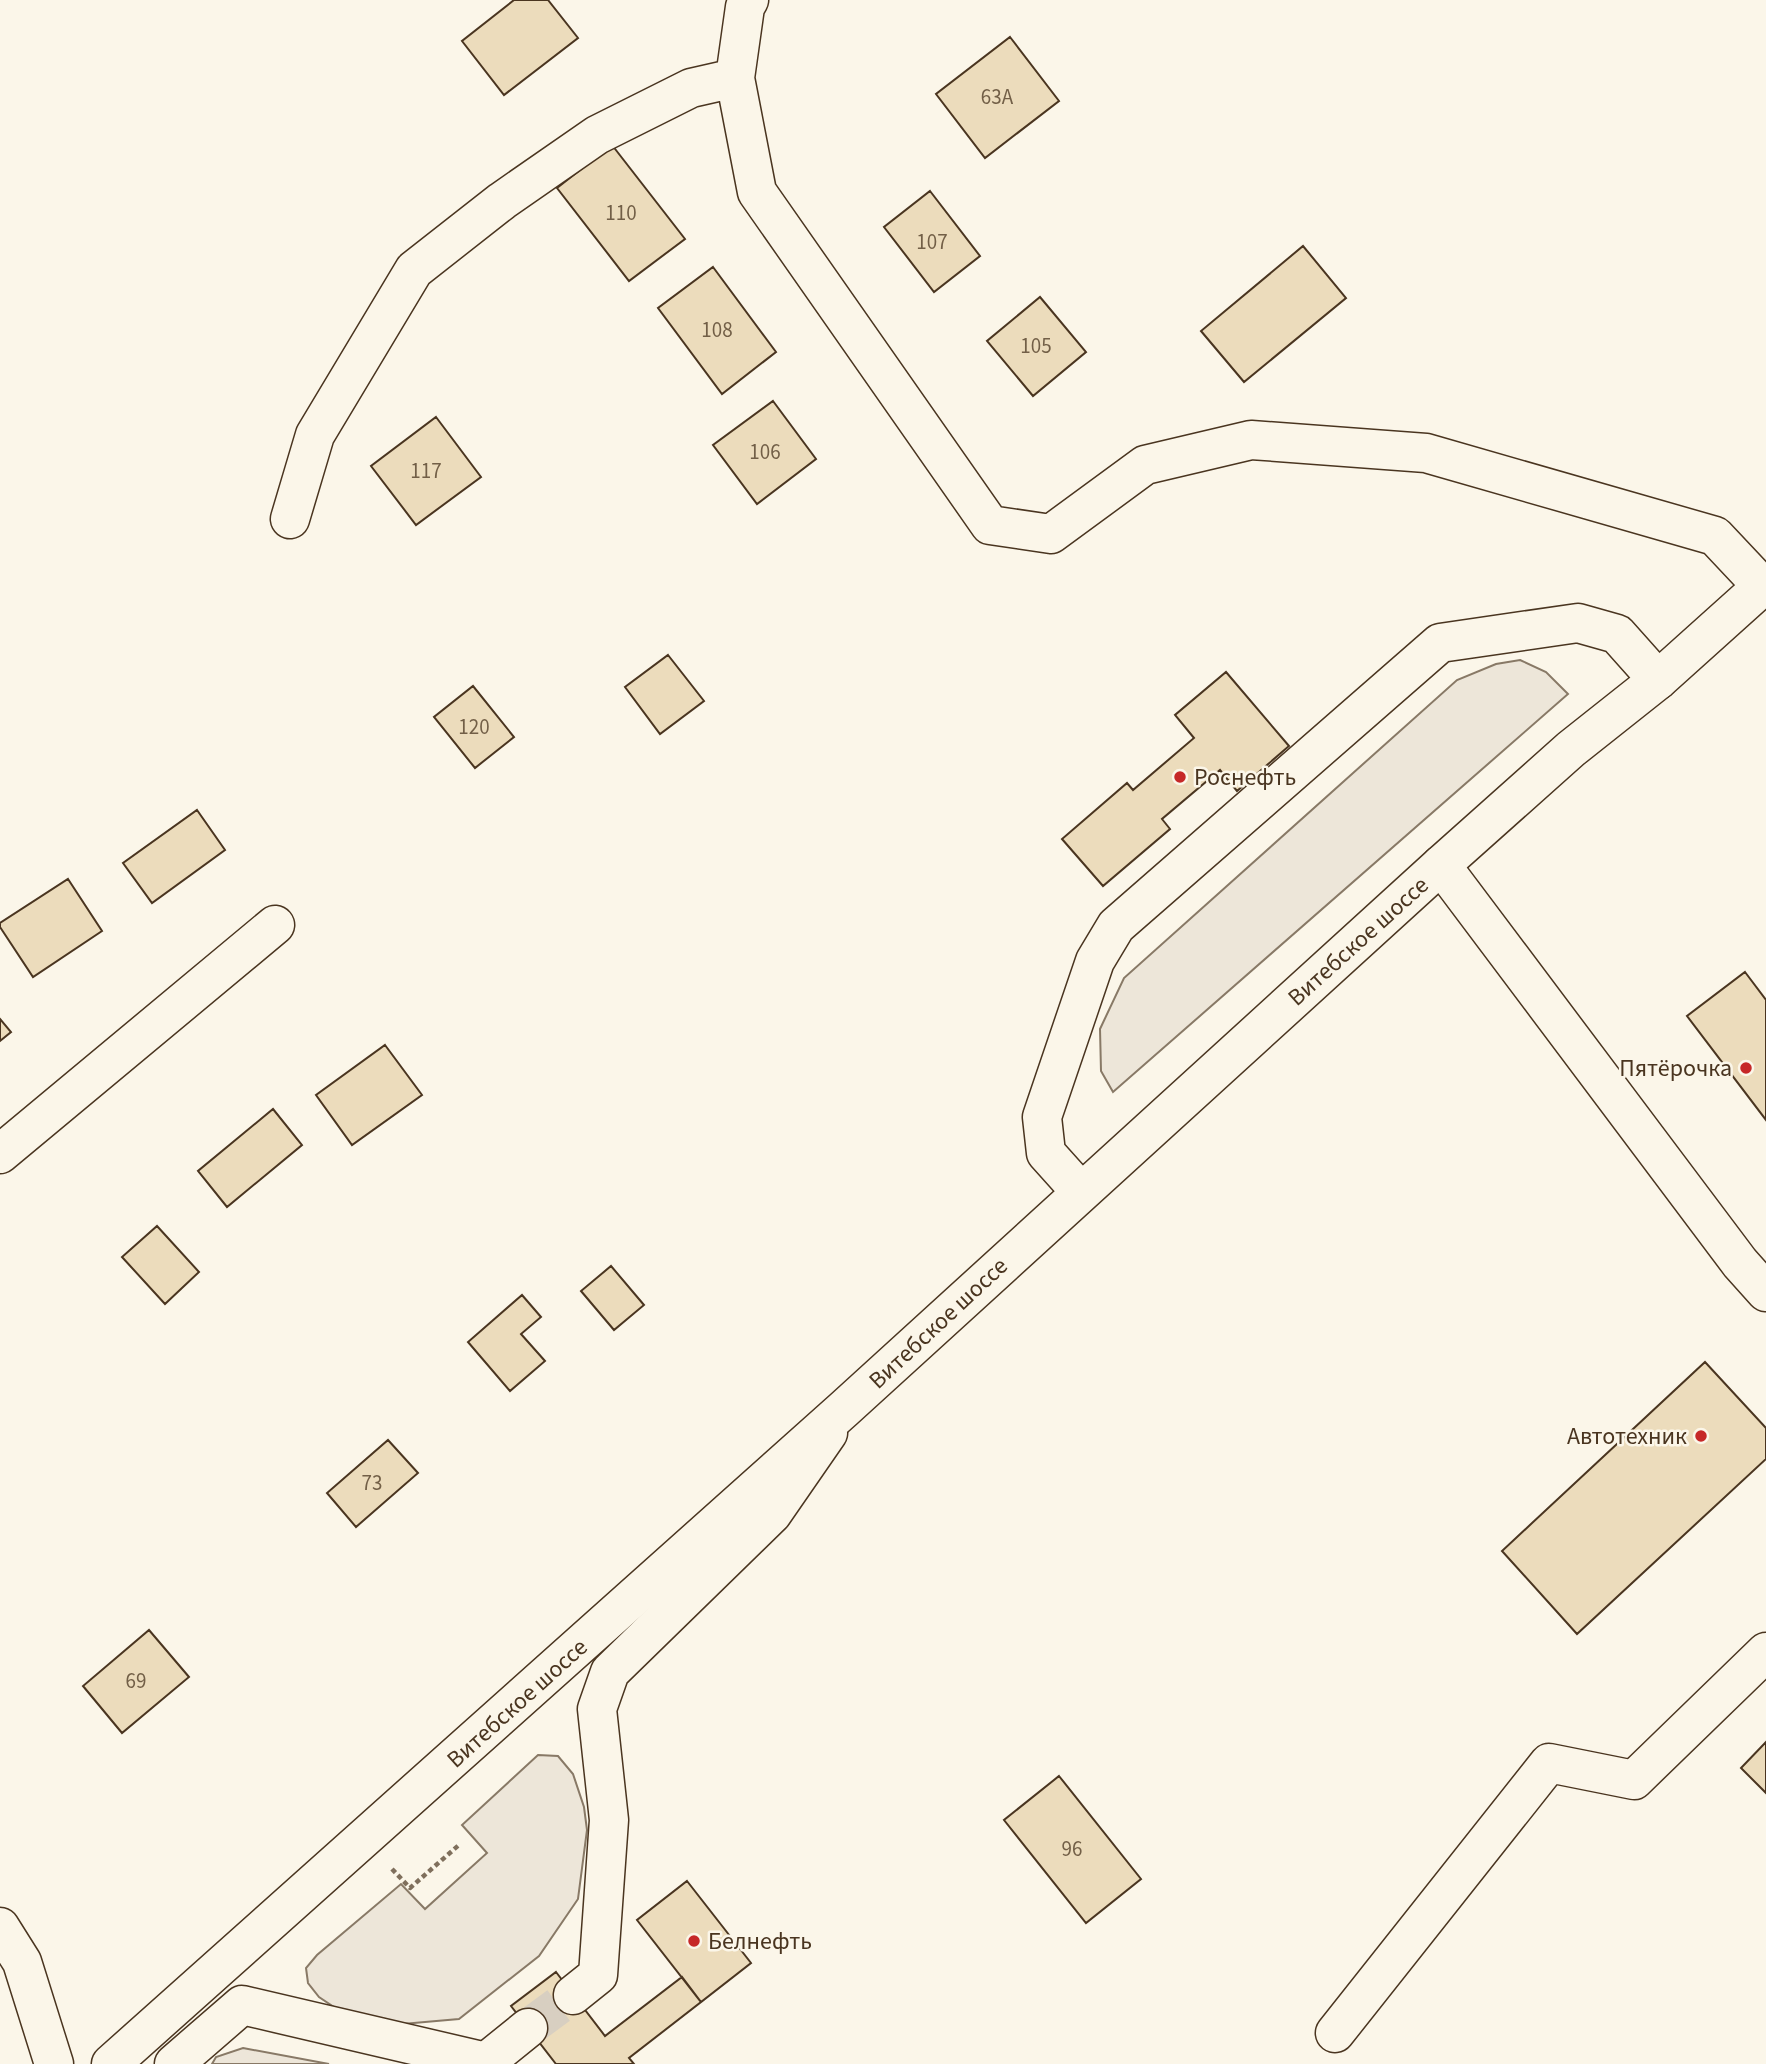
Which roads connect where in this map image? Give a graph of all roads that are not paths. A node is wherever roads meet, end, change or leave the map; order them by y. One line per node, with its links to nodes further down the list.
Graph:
1 (749, 0): 2 (main road)
2 (735, 78): 3 (main road); 4 (main road)
3 (290, 519)
4 (1764, 584): 5 (main road, Витебское шоссе)
5 (1658, 680): 6 (main road, Витебское шоссе); 9 (main road)
6 (1441, 865): 9 (main road, Витебское шоссе); 10 (main road)
7 (275, 925): 8 (main road)
8 (0, 1154)
9 (1081, 1192): 11 (main road, Витебское шоссе)
10 (1766, 1292)
11 (844, 1409): 14 (main road); 20 (main road, Витебское шоссе)
12 (1766, 1652): 16 (main road)
13 (0, 1927): 19 (main road)
14 (573, 1995)
15 (528, 2028): 18 (main road)
16 (1335, 2033)
17 (410, 2055): 18 (main road); 21 (main road)
18 (487, 2063)
19 (54, 2064)
20 (111, 2064)
21 (174, 2064)

